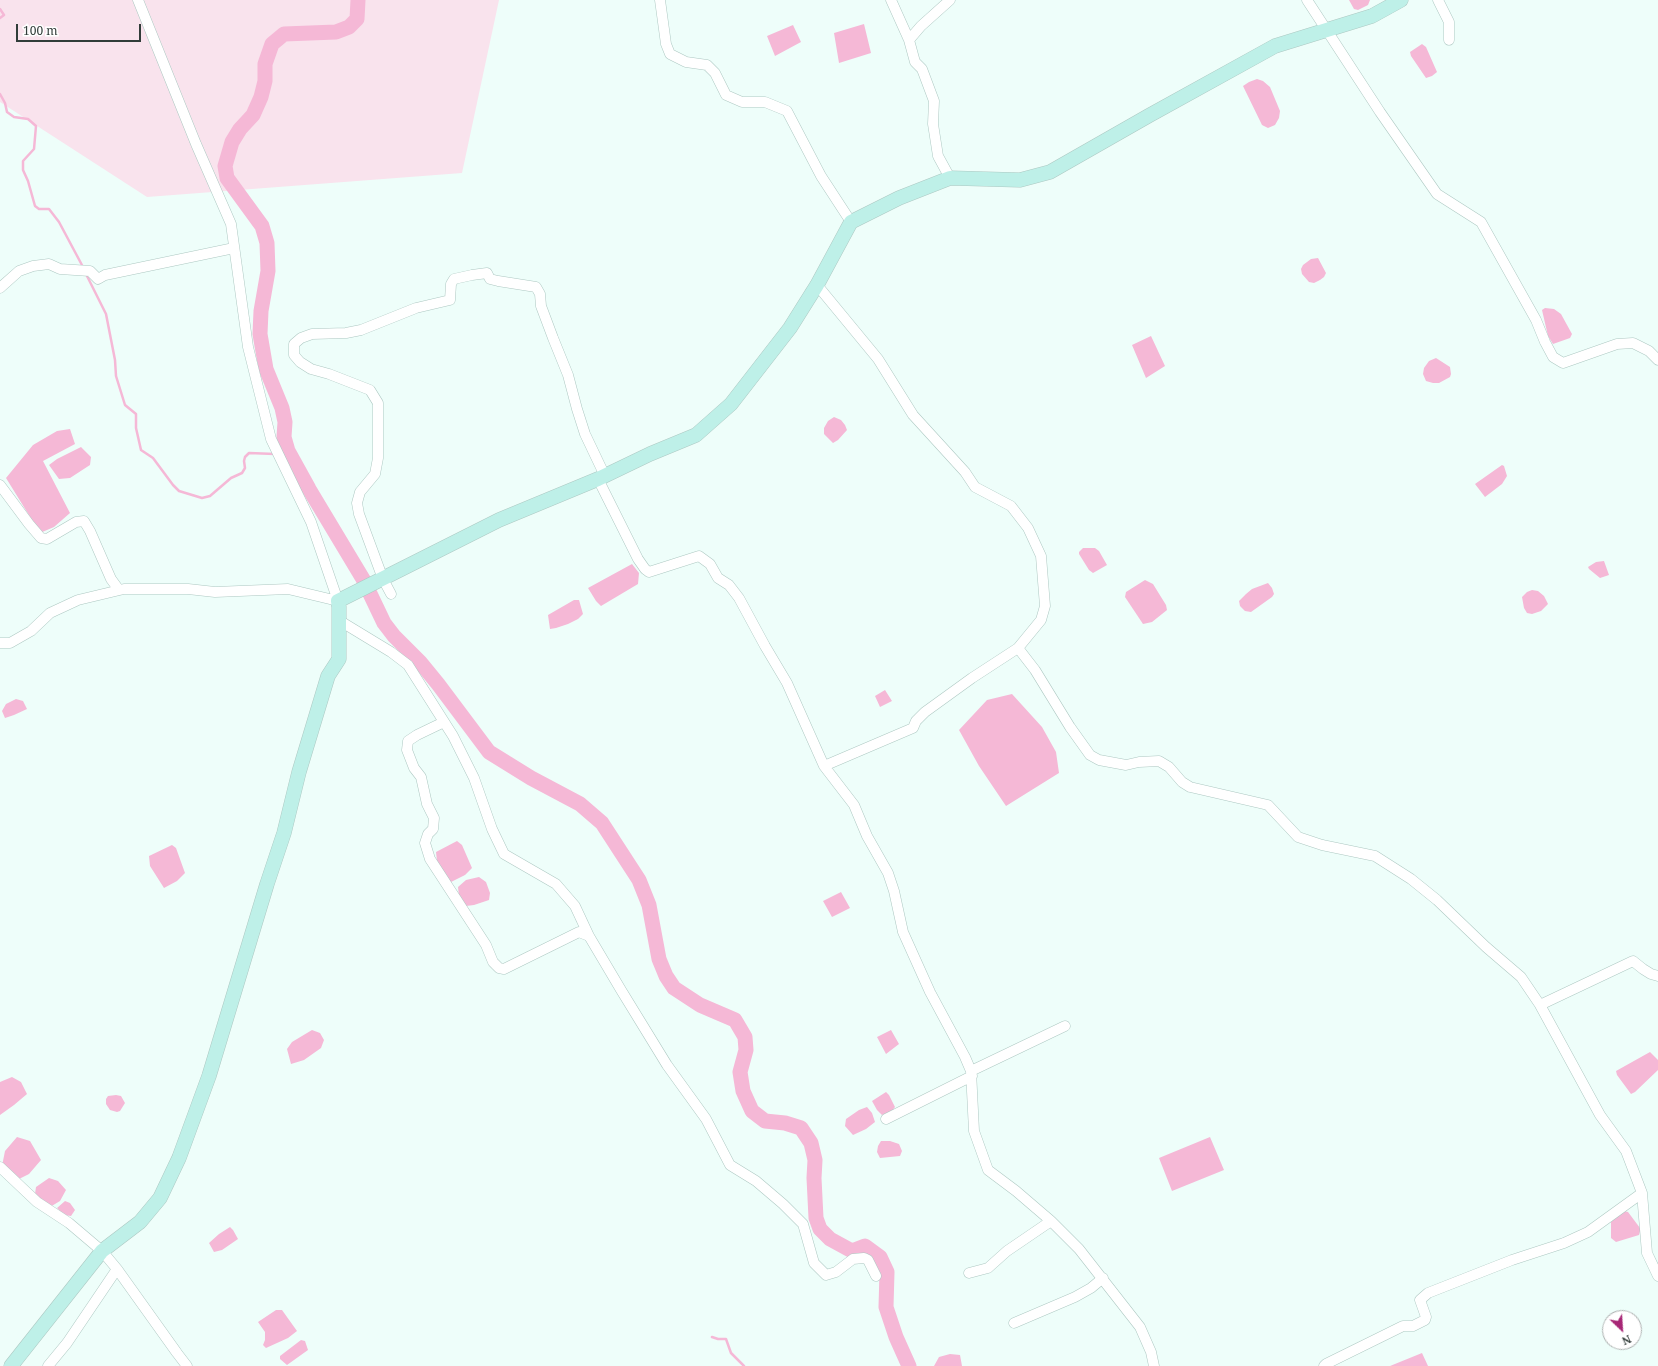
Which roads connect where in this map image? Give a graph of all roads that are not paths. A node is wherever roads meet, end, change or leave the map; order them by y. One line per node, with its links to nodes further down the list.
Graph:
1 (138, 0): 13 (street)
2 (660, 0): 12 (street)
3 (891, 0): 9 (street)
4 (950, 0): 9 (street)
5 (1307, 0): 8 (street)
6 (1401, 0): 8 (street)
7 (1438, 0): 10 (street)
8 (1326, 30): 11 (street); 16 (street)
9 (909, 40): 11 (street)
10 (1449, 40)
11 (950, 178): 12 (street)
12 (851, 222): 14 (street)
13 (234, 248): 15 (street); 22 (street)
14 (817, 285): 17 (street); 25 (street)
15 (0, 288)
16 (1658, 360)
17 (601, 477): 19 (street); 19 (street); 27 (street)
18 (0, 485): 20 (street)
19 (378, 581): 21 (street); 22 (street)
20 (119, 590): 22 (street); 24 (street)
21 (391, 594)
22 (338, 601): 23 (street)
23 (340, 621): 26 (street); 37 (street)
24 (0, 643)
25 (1018, 648): 27 (street); 30 (street)
26 (444, 722): 28 (street); 28 (street)
27 (824, 766): 32 (street)
28 (589, 936): 40 (street)
29 (1658, 976): 30 (street)
30 (1540, 1006): 35 (street)
31 (1065, 1026): 32 (street)
32 (972, 1074): 33 (street); 36 (street)
33 (886, 1119)
34 (0, 1167): 37 (street)
35 (1642, 1193): 41 (street); 48 (street)
36 (1051, 1220): 39 (street); 42 (street)
37 (102, 1252): 38 (street); 44 (street)
38 (117, 1268): 45 (street); 46 (street)
39 (969, 1272)
40 (876, 1276)
41 (1658, 1276)
42 (1103, 1278): 43 (street); 47 (street)
43 (1014, 1323)
44 (11, 1366)
45 (48, 1366)
46 (187, 1366)
47 (1154, 1366)
48 (1324, 1366)

